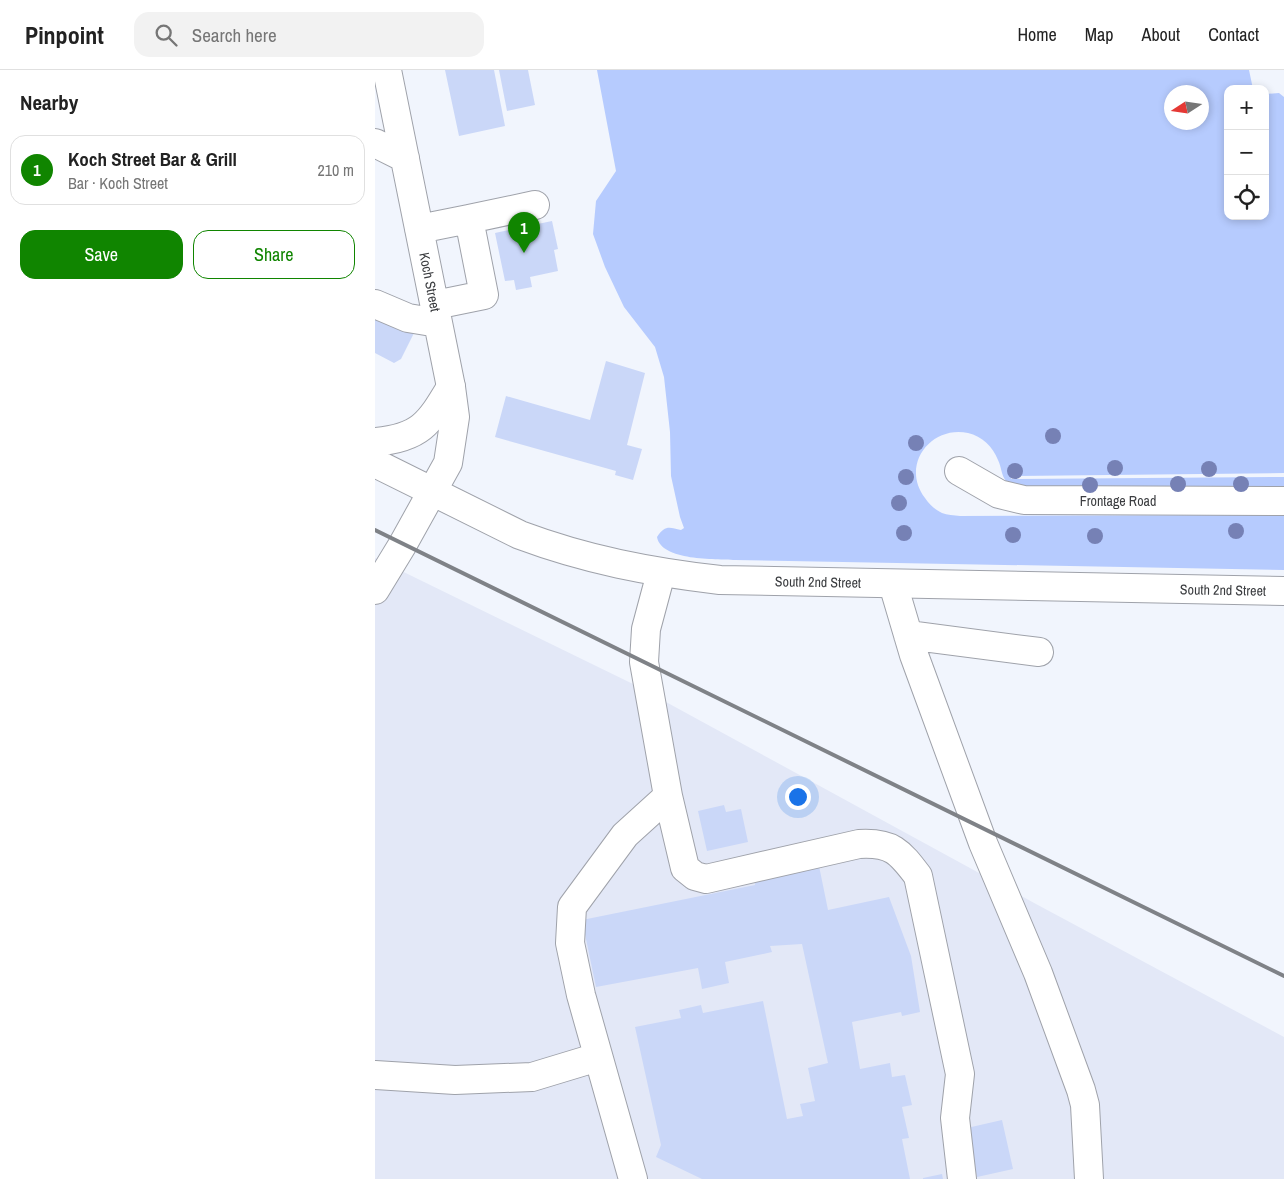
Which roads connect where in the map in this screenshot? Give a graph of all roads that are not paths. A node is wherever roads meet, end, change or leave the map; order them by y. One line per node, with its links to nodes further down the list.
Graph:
1 (387, 70): 3 (main road, Koch Street)
2 (375, 143): 3 (main road)
3 (405, 158): 6 (main road, Koch Street)
4 (535, 205): 5 (main road)
5 (469, 219): 6 (main road); 8 (main road)
6 (419, 229): 8 (main road, Koch Street)
7 (375, 304): 8 (main road)
8 (437, 314): 9 (main road, Koch Street)
9 (451, 387): 10 (main road); 13 (main road, Koch Street)
10 (375, 442)
11 (375, 463): 13 (main road, South 2nd Street)
12 (959, 471): 14 (main road, Frontage Road)
13 (432, 491): 15 (main road, South 2nd Street); 17 (main road, Koch Street)
14 (1284, 501)
15 (661, 573): 16 (main road, South 2nd Street); 21 (main road)
16 (893, 584): 18 (main road, South 2nd Street); 19 (main road)
17 (375, 590)
18 (1284, 591)
19 (908, 635): 20 (main road); 26 (main road)
20 (1039, 652)
21 (668, 796): 22 (main road); 25 (main road)
22 (598, 1057): 23 (main road); 24 (main road)
23 (375, 1075)
24 (633, 1179)
25 (962, 1179)
26 (1089, 1179)

